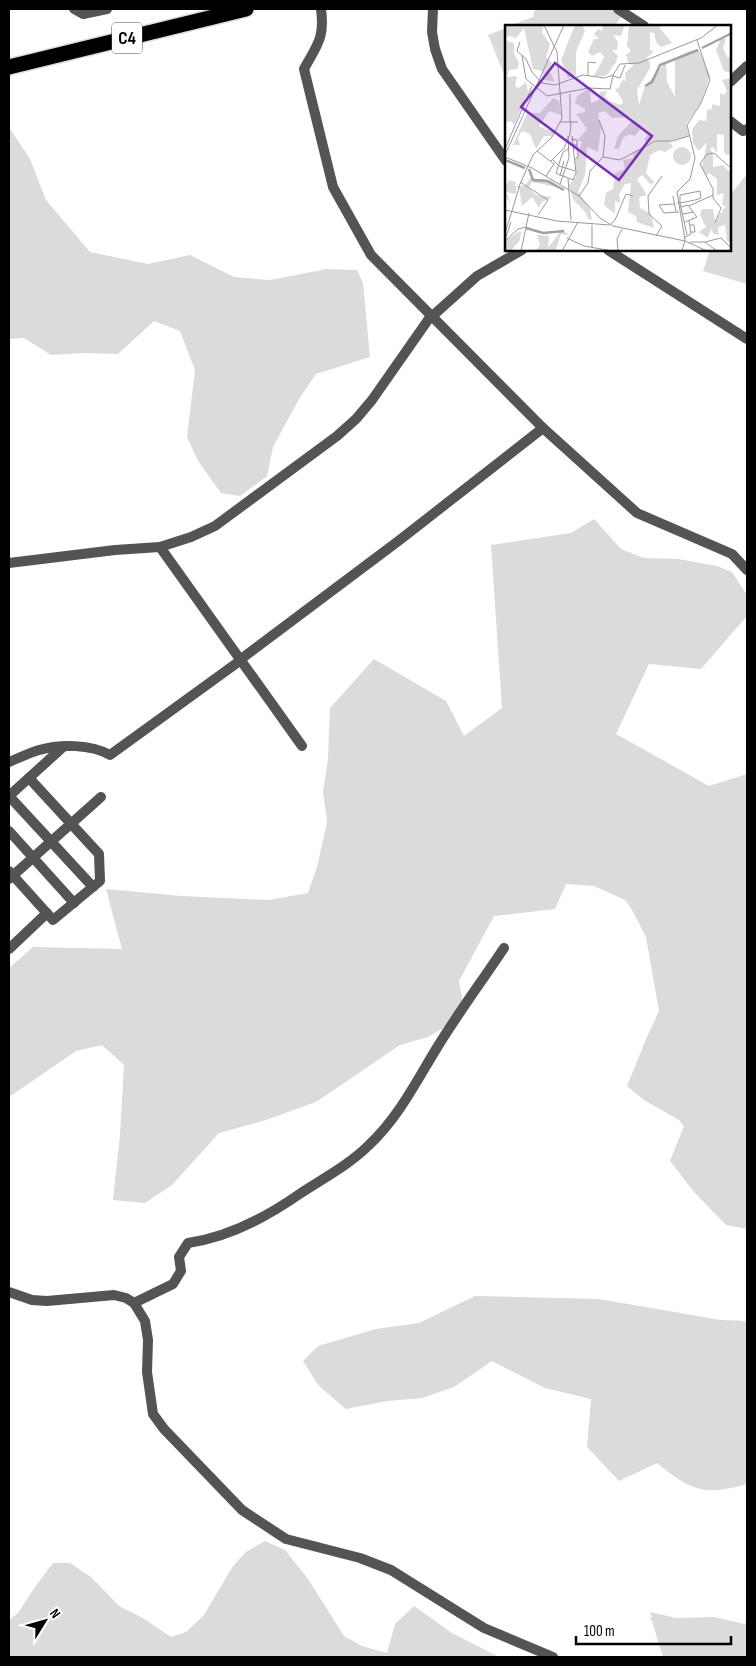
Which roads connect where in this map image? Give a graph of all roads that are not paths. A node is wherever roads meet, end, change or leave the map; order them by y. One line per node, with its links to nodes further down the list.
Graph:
1 (74, 9): 2 (street)
2 (107, 9)
3 (246, 9): 9 (highway, C4)
4 (321, 9): 16 (street)
5 (433, 9): 13 (street)
6 (618, 9): 7 (street)
7 (642, 25)
8 (747, 66): 10 (street)
9 (9, 67)
10 (731, 81)
11 (731, 122): 12 (street)
12 (747, 130)
13 (505, 160)
14 (520, 251): 16 (street)
15 (610, 251): 17 (street)
16 (433, 316): 18 (street); 19 (street)
17 (747, 338)
18 (543, 428): 21 (street); 22 (street)
19 (160, 547): 20 (street); 22 (street)
20 (9, 563)
21 (747, 570)
22 (241, 660): 23 (street); 24 (street)
23 (302, 746)
24 (62, 747): 25 (street); 26 (street)
25 (9, 762)
26 (29, 778): 27 (street); 29 (street)
27 (9, 796): 31 (street)
28 (102, 798): 29 (street)
29 (71, 824): 31 (street); 34 (street)
30 (9, 831): 32 (street)
31 (52, 841): 32 (street); 34 (street)
32 (34, 858): 33 (street); 35 (street)
33 (10, 876): 36 (street)
34 (93, 887): 35 (street)
35 (74, 903): 36 (street)
36 (47, 913): 38 (street)
37 (504, 948): 40 (street)
38 (9, 949)
39 (9, 1292): 40 (street)
40 (134, 1303): 41 (street)
41 (553, 1657)

